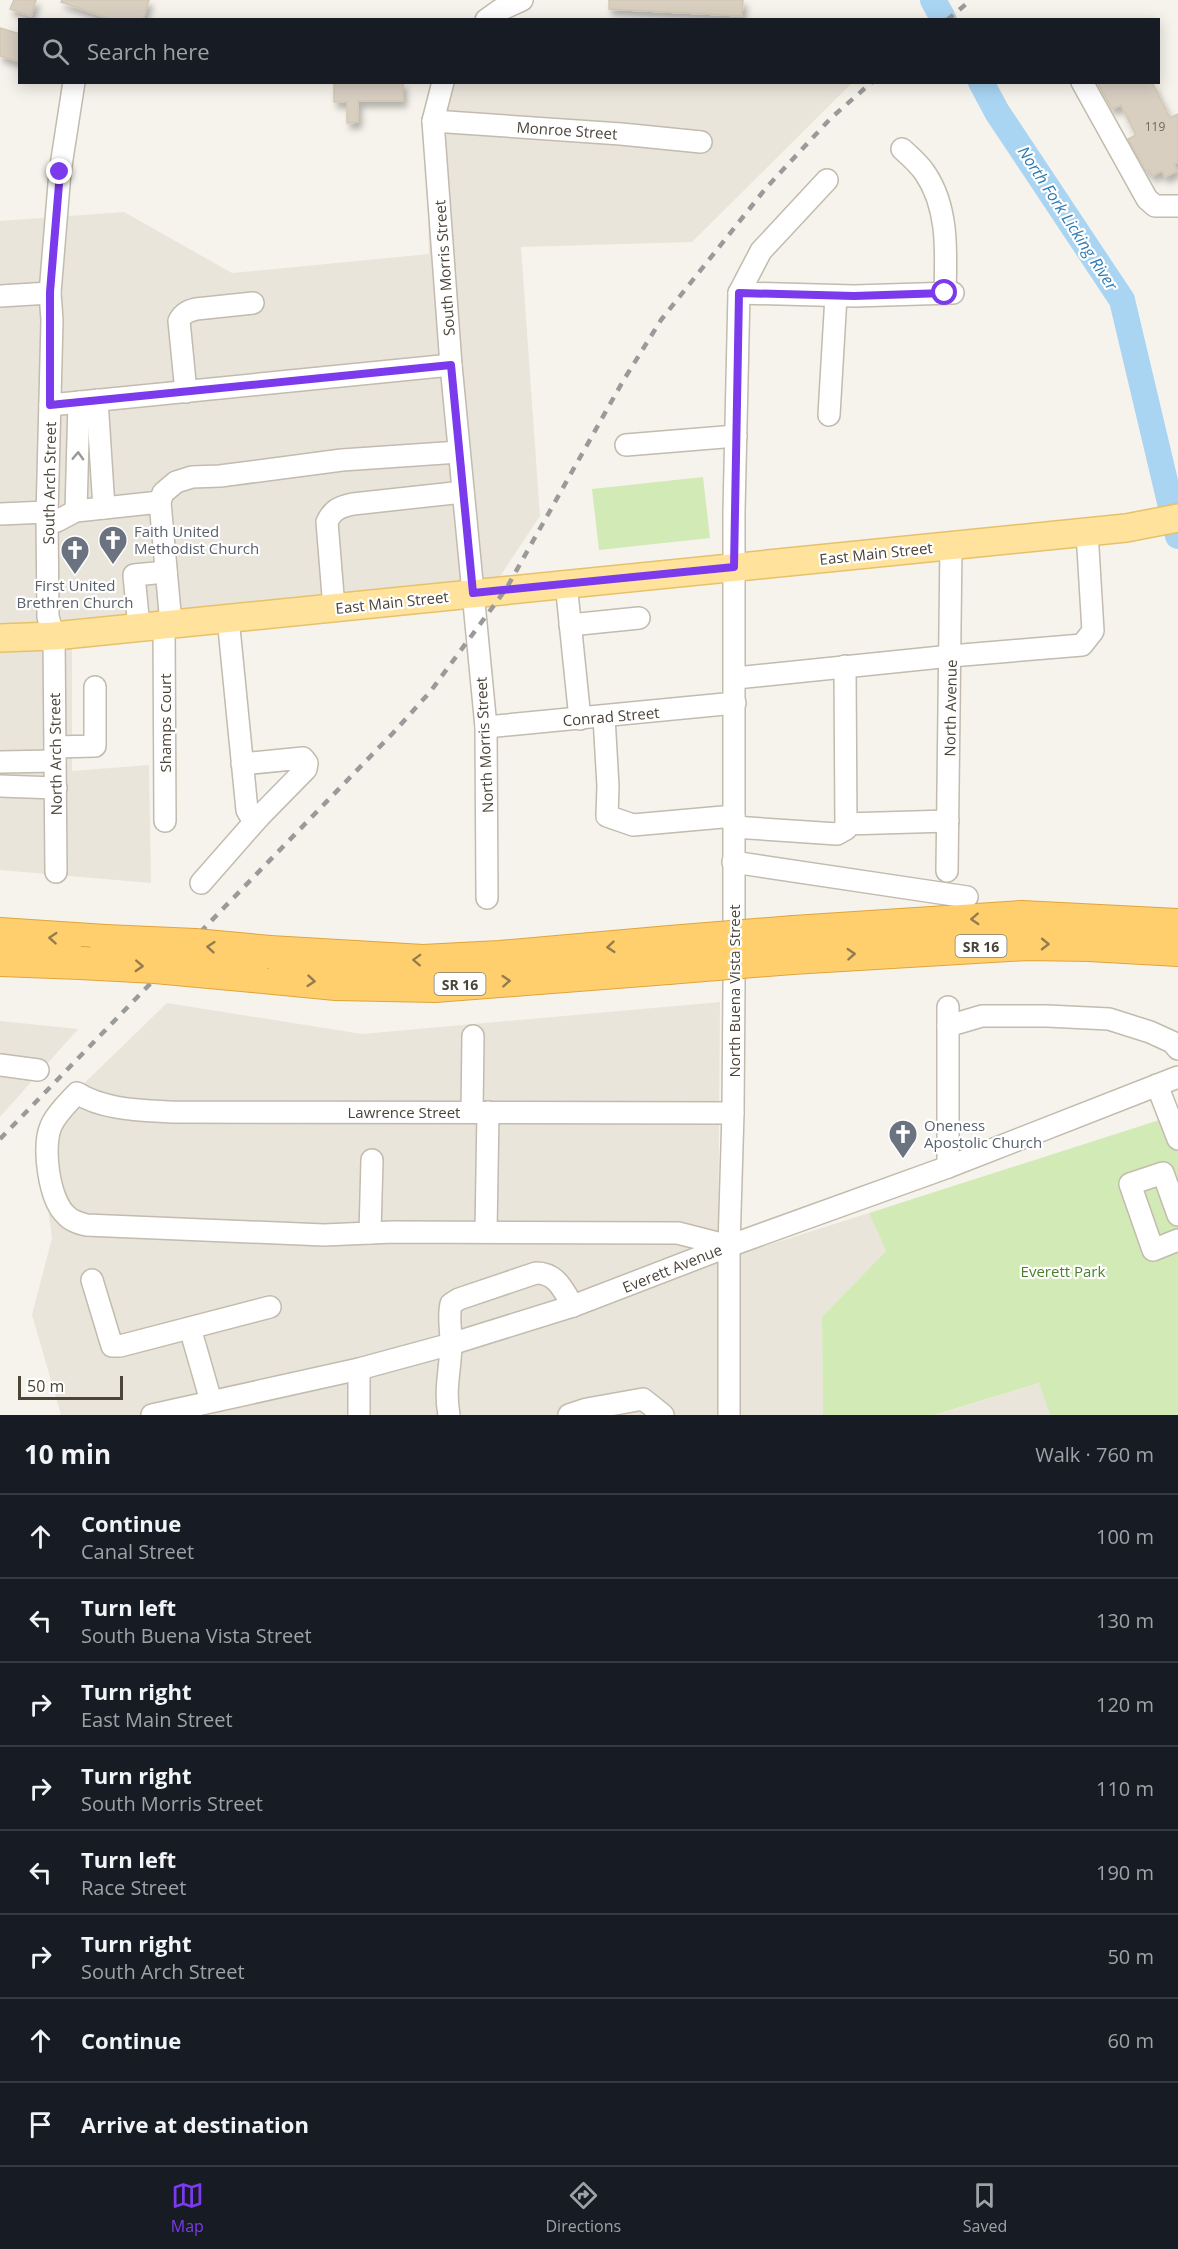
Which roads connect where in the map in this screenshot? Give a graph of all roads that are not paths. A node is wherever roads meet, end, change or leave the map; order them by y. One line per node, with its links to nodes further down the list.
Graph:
1 (522, 0): 2 (street)
2 (489, 18)
3 (74, 84): 11 (street, South Arch Street)
4 (442, 84): 6 (street, South Morris Street)
5 (1083, 84): 10 (street)
6 (433, 121): 7 (street, Monroe Street); 16 (street, South Morris Street)
7 (701, 142)
8 (902, 149): 14 (street)
9 (827, 180): 12 (street)
10 (1178, 206)
11 (50, 292): 13 (street); 19 (street, South Arch Street)
12 (739, 293): 14 (street); 21 (street, North Buena Vista Street)
13 (0, 296)
14 (836, 296): 20 (street)
15 (253, 303): 17 (street)
16 (451, 365): 17 (street); 23 (street, South Morris Street)
17 (186, 392): 18 (street)
18 (88, 401): 19 (street); 26 (street); 27 (street, one-way to 18)
19 (50, 405): 29 (street, South Arch Street)
20 (829, 415)
21 (736, 435): 22 (street); 33 (street, North Buena Vista Street)
22 (626, 445)
23 (459, 452): 24 (street, South Morris Street); 25 (street)
24 (463, 492): 36 (street, South Morris Street); 37 (street)
25 (160, 502): 26 (street); 34 (street)
26 (104, 508): 27 (street)
27 (76, 511): 29 (street)
28 (0, 514): 29 (street)
29 (47, 517): 42 (street, South Arch Street)
30 (1178, 518): 31 (main road, East Main Street)
31 (1087, 532): 32 (main road, East Main Street); 44 (street)
32 (951, 545): 33 (main road, East Main Street); 44 (street, North Avenue)
33 (734, 567): 35 (main road, East Main Street); 46 (street, North Buena Vista Street)
34 (166, 572): 41 (street); 41 (street)
35 (566, 583): 36 (main road, East Main Street); 40 (street)
36 (473, 593): 37 (main road, East Main Street); 51 (street, North Morris Street)
37 (334, 608): 38 (main road, East Main Street)
38 (228, 618): 41 (main road, East Main Street); 54 (street)
39 (639, 618): 40 (street)
40 (570, 625): 50 (street)
41 (158, 626): 42 (main road, East Main Street); 59 (street, Shamps Court)
42 (54, 636): 43 (main road, East Main Street); 52 (street, North Arch Street)
43 (0, 638)
44 (951, 656): 45 (street); 58 (street, North Avenue)
45 (845, 666): 46 (street); 61 (street)
46 (736, 678): 48 (street, North Buena Vista Street)
47 (95, 687): 52 (street)
48 (735, 703): 49 (street, Conrad Street); 60 (street, North Buena Vista Street)
49 (604, 717): 50 (street, Conrad Street); 60 (street)
50 (580, 719): 51 (street, Conrad Street)
51 (486, 727): 67 (street, North Morris Street)
52 (55, 754): 53 (street); 56 (street, North Arch Street)
53 (0, 762)
54 (242, 764): 57 (street); 57 (street)
55 (0, 786): 56 (street)
56 (56, 788): 64 (street, North Arch Street)
57 (259, 817): 65 (street)
58 (948, 820): 61 (street); 63 (street, North Avenue)
59 (165, 821)
60 (734, 821): 61 (street); 62 (street, North Buena Vista Street)
61 (846, 824)
62 (733, 862): 66 (street); 79 (street, North Buena Vista Street)
63 (947, 871)
64 (56, 872)
65 (201, 883)
66 (967, 897)
67 (487, 898)
68 (0, 934): 71 (highway, SR 16, one-way to 68, bridge)
69 (1171, 937): 71 (highway, SR 16, bridge)
70 (0, 960): 71 (highway, SR 16, one-way to 71, bridge)
71 (261, 964)
72 (473, 1036): 78 (street)
73 (1178, 1050): 82 (street)
74 (0, 1065): 75 (street)
75 (38, 1070)
76 (1178, 1077): 77 (street, Everett Avenue)
77 (1157, 1085): 80 (street); 82 (street, Everett Avenue)
78 (480, 1112): 79 (street, Lawrence Street); 84 (street); 85 (street, Lawrence Street)
79 (733, 1113): 87 (street, North Buena Vista Street)
80 (1178, 1139)
81 (372, 1160): 85 (street)
82 (948, 1167): 87 (street, Everett Avenue)
83 (1178, 1215): 86 (street)
84 (486, 1232): 85 (street); 87 (street)
85 (370, 1233)
86 (1178, 1240)
87 (729, 1246): 89 (street, Everett Avenue); 100 (street, North Buena Vista Street)
88 (92, 1280): 91 (street)
89 (573, 1306): 92 (street, Everett Avenue); 92 (street)
90 (270, 1307): 91 (street)
91 (190, 1328): 94 (street)
92 (451, 1344): 93 (street, Everett Avenue); 97 (street)
93 (358, 1369): 94 (street, Everett Avenue); 96 (street)
94 (212, 1401): 95 (street, Everett Avenue)
95 (152, 1415)
96 (359, 1415)
97 (449, 1415)
98 (569, 1415): 99 (street)
99 (663, 1415)
100 (729, 1415)

